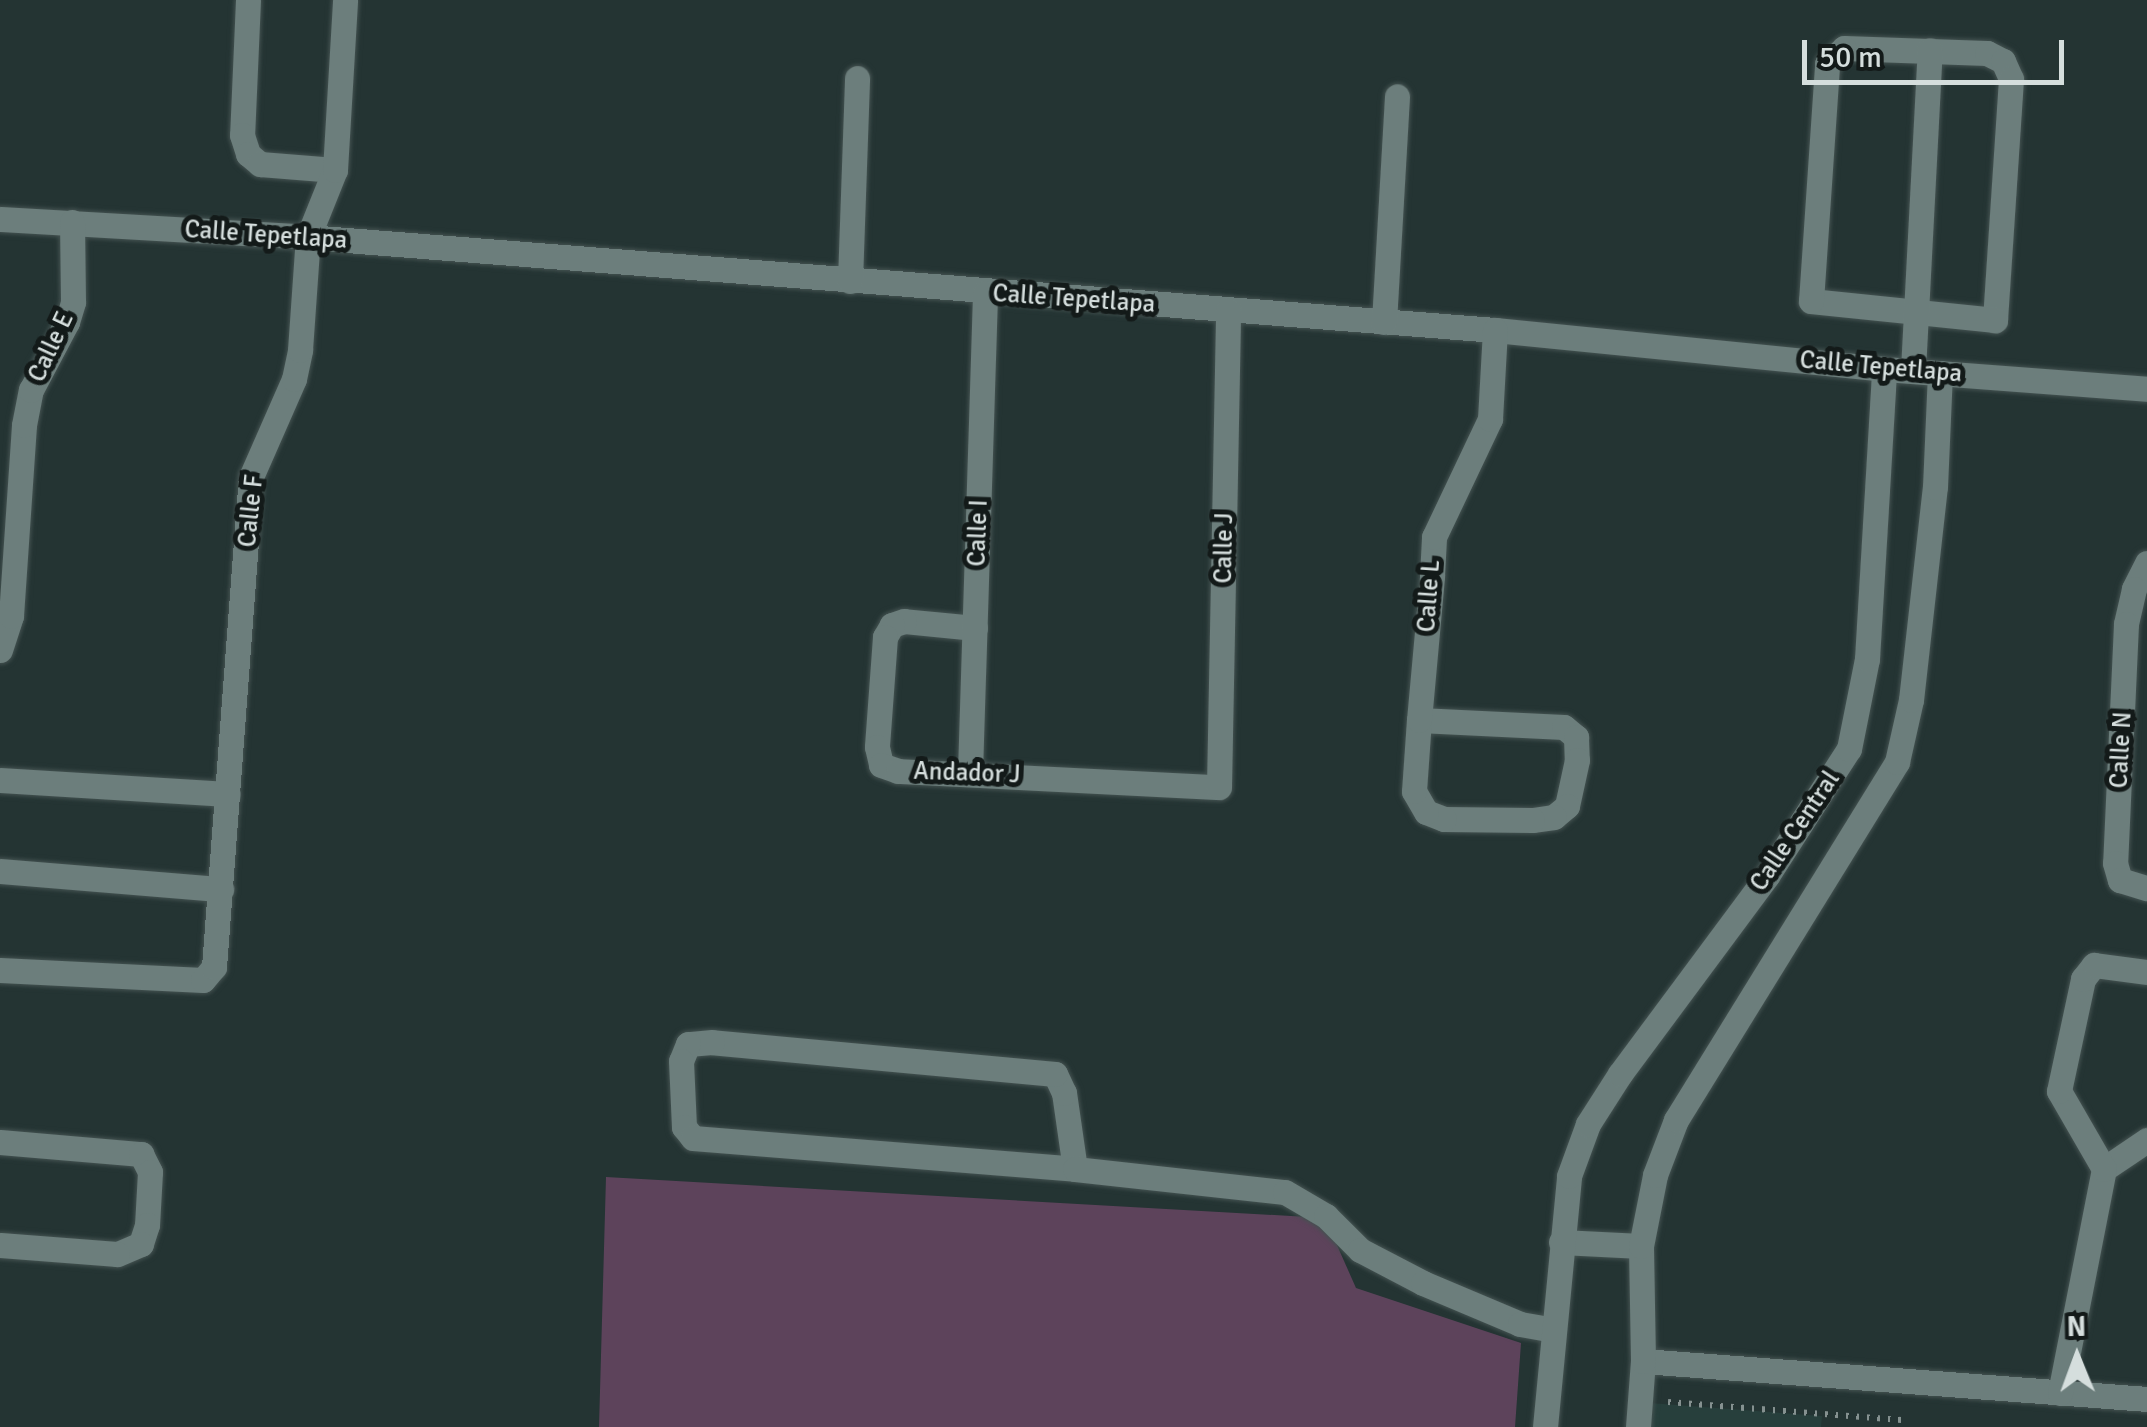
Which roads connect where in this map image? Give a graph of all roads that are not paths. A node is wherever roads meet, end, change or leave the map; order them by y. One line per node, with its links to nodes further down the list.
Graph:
1 (248, 0): 6 (street)
2 (344, 0): 6 (street, Calle F)
3 (1930, 50): 13 (street); 13 (street); 13 (street)
4 (857, 78): 10 (street)
5 (1397, 96): 14 (street)
6 (334, 170): 9 (street, Calle F)
7 (0, 219): 8 (street, Calle Tepetlapa)
8 (72, 222): 9 (street, Calle Tepetlapa); 22 (street, Calle E)
9 (308, 237): 10 (street, Calle Tepetlapa); 27 (street, Calle F)
10 (850, 281): 11 (street, Calle Tepetlapa)
11 (986, 293): 12 (street, Calle Tepetlapa); 21 (street, Calle I)
12 (1228, 310): 14 (street, Calle Tepetlapa); 26 (street, Calle J)
13 (1918, 313): 17 (street)
14 (1384, 322): 15 (street, Calle Tepetlapa)
15 (1495, 330): 16 (street, Calle Tepetlapa); 23 (street, Calle L)
16 (1884, 369): 17 (street, Calle Tepetlapa); 37 (street, Calle Central)
17 (1913, 370): 18 (street, Calle Tepetlapa)
18 (1940, 373): 19 (street, Calle Tepetlapa); 39 (street, Calle Central)
19 (2147, 388)
20 (2147, 563): 29 (street, Calle N)
21 (975, 628): 24 (street, Calle I); 24 (street, Andador J)
22 (0, 650)
23 (1419, 720): 23 (street, Calle L)
24 (970, 772): 26 (street, Andador J)
25 (0, 780): 27 (street)
26 (1219, 787)
27 (228, 794): 30 (street, Calle F)
28 (0, 871): 30 (street)
29 (2147, 888)
30 (221, 889): 31 (street, Calle F)
31 (0, 970)
32 (2147, 972): 35 (street)
33 (2147, 1140): 35 (street)
34 (0, 1142): 38 (street)
35 (2104, 1168): 42 (street)
36 (1075, 1169): 36 (street); 40 (street)
37 (1560, 1242): 39 (street); 40 (street, Calle Central)
38 (0, 1245)
39 (1641, 1246): 41 (street, Calle Central)
40 (1553, 1330): 44 (street, Calle Central)
41 (1643, 1361): 42 (street); 45 (street, Calle Central)
42 (2060, 1393): 43 (street)
43 (2147, 1399)
44 (1545, 1427)
45 (1638, 1427)

